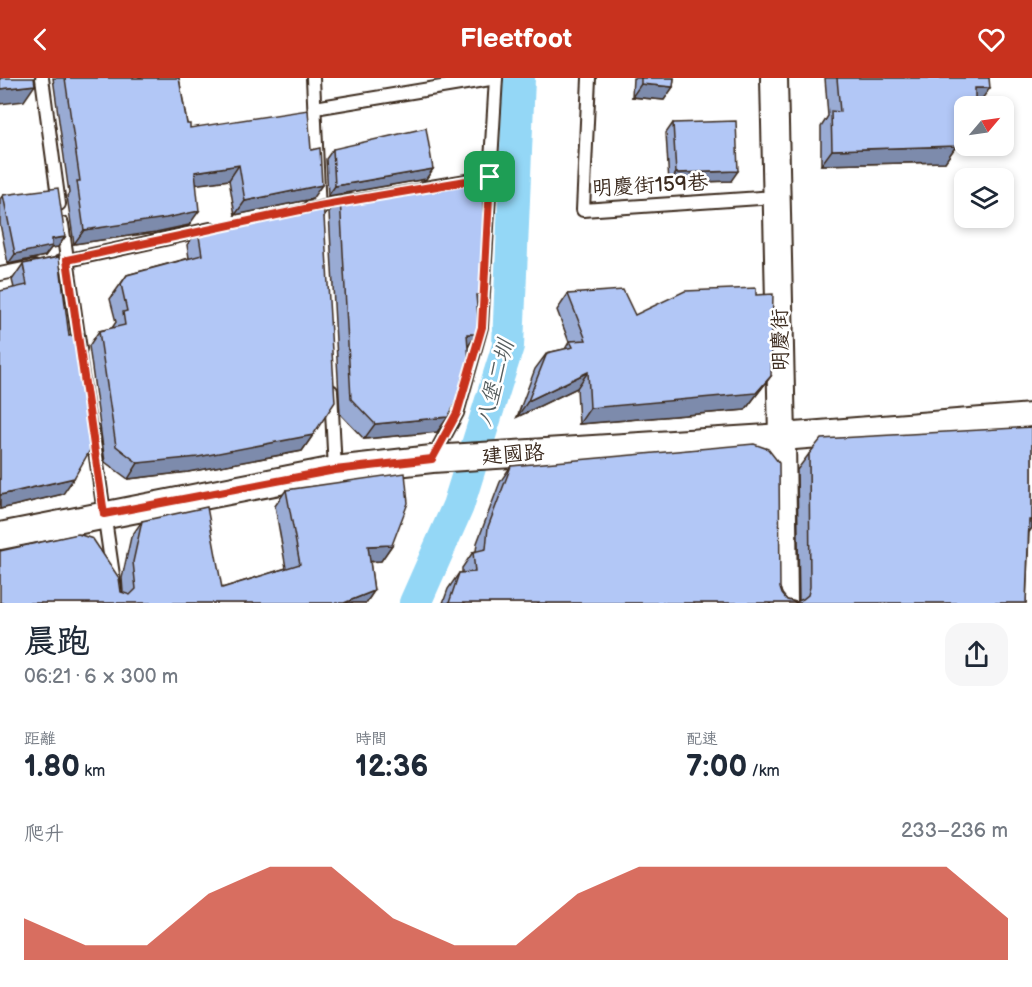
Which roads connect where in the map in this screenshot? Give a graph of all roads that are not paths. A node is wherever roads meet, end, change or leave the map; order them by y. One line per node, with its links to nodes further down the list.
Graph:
1 (42, 78): 15 (lane)
2 (313, 78): 6 (lane)
3 (496, 78): 6 (lane); 7 (lane)
4 (589, 78): 9 (lane, 明慶街159巷)
5 (774, 78): 9 (street, 明慶街)
6 (315, 108): 11 (lane)
7 (490, 177): 8 (lane); 22 (lane)
8 (410, 191)
9 (776, 197): 21 (street, 明慶街)
10 (365, 198): 11 (lane)
11 (319, 206): 12 (lane); 14 (lane)
12 (296, 211)
13 (227, 226): 15 (lane)
14 (321, 229)
15 (67, 260): 16 (lane); 17 (lane)
16 (0, 274)
17 (82, 364)
18 (330, 378): 23 (lane)
19 (1032, 417): 21 (street, 建國路)
20 (91, 422): 24 (lane)
21 (783, 437): 22 (street, 建國路); 27 (street, 明慶街)
22 (432, 459): 23 (street, 建國路)
23 (335, 470): 24 (street, 建國路)
24 (104, 514): 25 (street, 建國路); 26 (lane)
25 (0, 536)
26 (117, 603)
27 (784, 603)

